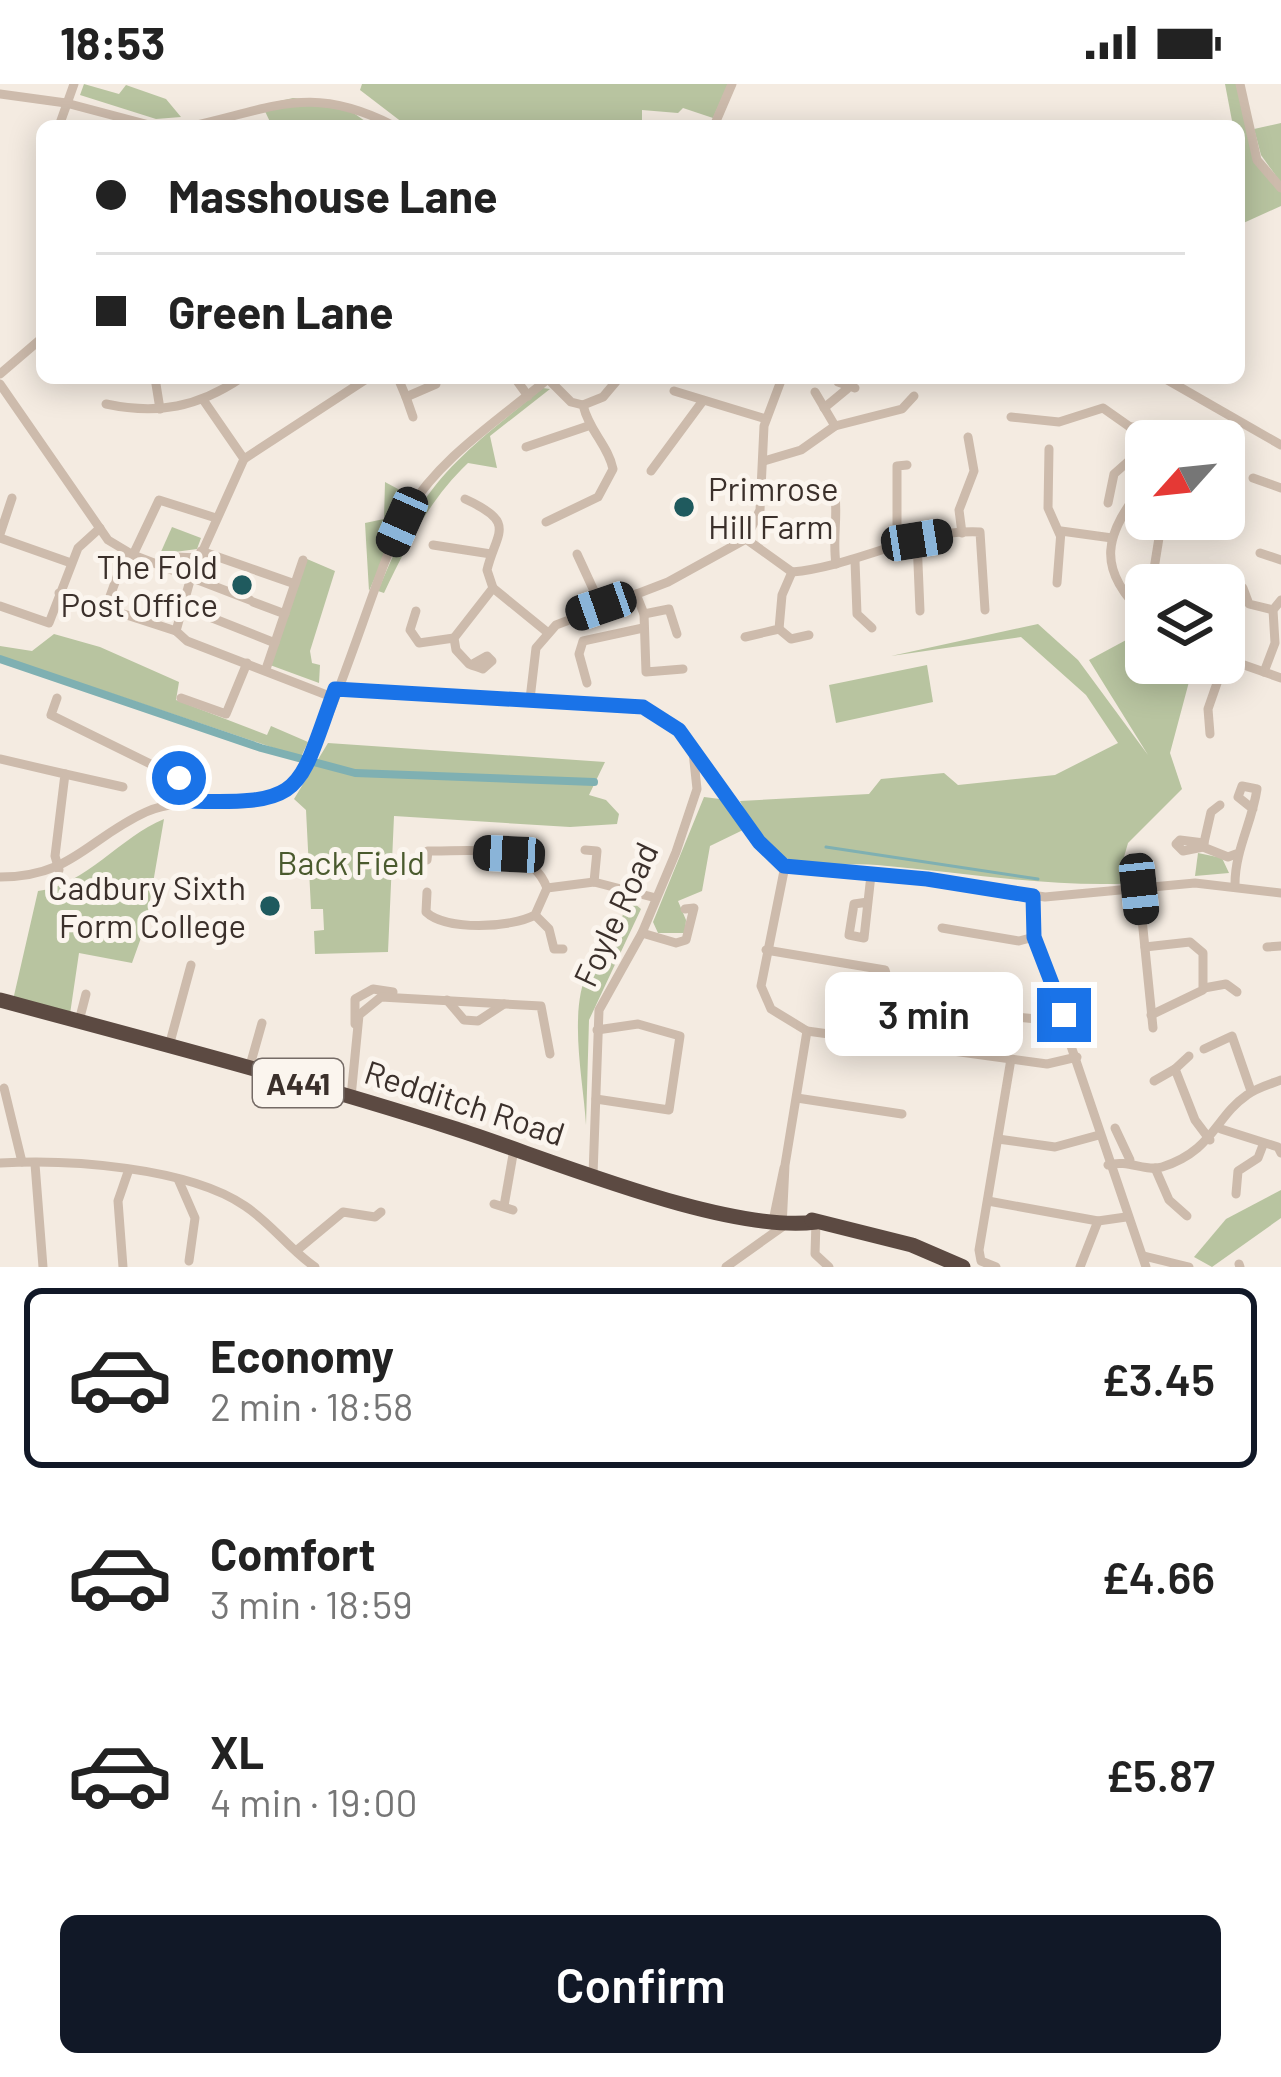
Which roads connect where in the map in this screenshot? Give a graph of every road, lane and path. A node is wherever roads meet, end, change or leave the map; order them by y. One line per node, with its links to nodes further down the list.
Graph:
1 (74, 84): 5 (street)
2 (732, 84): 10 (street)
3 (1240, 84): 11 (street)
4 (0, 94): 5 (street)
5 (66, 103): 6 (street); 7 (street)
6 (61, 120)
7 (130, 120)
8 (227, 120): 9 (street)
9 (385, 120)
10 (717, 120)
11 (1281, 188)
12 (36, 343): 13 (street)
13 (0, 374)
14 (156, 384): 37 (street)
15 (231, 384): 32 (street)
16 (359, 384): 50 (street)
17 (400, 384): 31 (street)
18 (434, 384): 31 (street)
19 (519, 384): 29 (street)
20 (541, 384): 29 (street)
21 (554, 384): 35 (street)
22 (615, 384): 35 (street)
23 (780, 384): 40 (street)
24 (1174, 384): 41 (street)
25 (847, 386): 36 (street)
26 (2, 389): 67 (street)
27 (674, 391): 33 (street)
28 (815, 392): 36 (street)
29 (528, 396): 132 (street)
30 (914, 396): 44 (street)
31 (406, 398): 38 (street)
32 (204, 401): 37 (street); 50 (street)
33 (702, 403): 40 (street); 54 (street)
34 (106, 404): 37 (street)
35 (583, 405): 43 (street)
36 (824, 408): 44 (street)
37 (160, 409)
38 (413, 417)
39 (1011, 417): 42 (street)
40 (766, 419): 51 (street)
41 (1234, 420)
42 (1125, 424)
43 (588, 426): 48 (street); 64 (street)
44 (836, 426): 51 (street)
45 (1245, 426): 47 (street)
46 (968, 437): 69 (street)
47 (1281, 445)
48 (526, 447)
49 (1049, 449): 57 (street)
50 (244, 459): 65 (street)
51 (764, 461): 73 (street)
52 (907, 465): 75 (street)
53 (1125, 467): 62 (street)
54 (651, 471)
55 (1253, 478): 59 (street)
56 (826, 484): 86 (street)
57 (1052, 486): 58 (street); 70 (street)
58 (1069, 488)
59 (1281, 488)
60 (12, 498): 71 (street)
61 (465, 499): 80 (street)
62 (1108, 503)
63 (1125, 513): 72 (street)
64 (559, 517): 66 (street); 68 (street)
65 (216, 518): 78 (street); 79 (street)
66 (546, 522)
67 (100, 528): 78 (street); 85 (street)
68 (565, 530)
69 (962, 532): 74 (street); 104 (street)
70 (1060, 535): 72 (street); 90 (street)
71 (0, 536): 85 (street)
72 (1112, 538): 94 (street)
73 (746, 539): 88 (street); 98 (street)
74 (917, 540): 75 (street); 93 (street)
75 (897, 543): 84 (street)
76 (434, 545): 80 (street)
77 (1260, 553): 82 (street)
78 (129, 554): 87 (street); 100 (street)
79 (200, 554): 87 (street); 89 (street); 91 (street)
80 (491, 554): 92 (street)
81 (577, 554): 103 (street)
82 (1278, 555)
83 (303, 560): 91 (street)
84 (855, 561): 86 (street); 111 (street)
85 (70, 563): 95 (street)
86 (836, 564): 88 (street)
87 (160, 567): 89 (street)
88 (792, 572): 112 (street)
89 (191, 577): 102 (street); 108 (street)
90 (1058, 583)
91 (295, 584): 108 (street)
92 (493, 588): 115 (street); 118 (street)
93 (917, 592): 96 (street); 107 (street)
94 (1125, 592)
95 (58, 593): 101 (street); 113 (street)
96 (903, 593)
97 (1245, 593): 105 (street)
98 (636, 594): 103 (street); 109 (street)
99 (1281, 600): 105 (street)
100 (115, 605)
101 (0, 606)
102 (182, 606): 113 (street); 121 (street)
103 (601, 606): 115 (street)
104 (985, 610)
105 (1273, 610): 122 (street)
106 (416, 611): 118 (street)
107 (920, 611)
108 (285, 614): 121 (street)
109 (644, 614): 110 (street); 116 (street)
110 (643, 628): 119 (street); 126 (street)
111 (872, 628)
112 (779, 629): 117 (street); 120 (street)
113 (176, 631): 123 (street)
114 (574, 631): 119 (street)
115 (547, 632): 135 (street)
116 (677, 634)
117 (745, 637)
118 (454, 638): 124 (street)
119 (583, 641): 130 (street)
120 (804, 641)
121 (275, 643): 127 (street)
122 (1278, 643): 128 (street)
123 (248, 663): 127 (street); 134 (street)
124 (471, 665)
125 (1245, 667): 128 (street)
126 (683, 668)
127 (266, 669): 132 (street)
128 (1264, 672): 129 (street)
129 (1281, 678)
130 (587, 683)
131 (1216, 684): 136 (street)
132 (334, 693): 135 (street); 143 (street)
133 (57, 698): 143 (street)
134 (181, 698)
135 (530, 699): 139 (street)
136 (1210, 734)
137 (0, 759): 138 (street)
138 (65, 774): 140 (street); 150 (street)
139 (708, 775): 141 (street, Foyle Road); 142 (street)
140 (123, 788)
141 (698, 789): 142 (street); 160 (street, Foyle Road)
142 (722, 795): 149 (street)
143 (189, 801): 150 (street)
144 (1220, 805): 147 (street)
145 (1252, 809): 147 (street)
146 (593, 847): 153 (street)
147 (1236, 854): 154 (street)
148 (427, 860): 155 (street)
149 (784, 866): 151 (street); 171 (street)
150 (59, 869): 152 (street)
151 (872, 875): 159 (street); 161 (street)
152 (0, 877)
153 (594, 882): 155 (street); 160 (street)
154 (1235, 884): 156 (street); 158 (street)
155 (547, 888): 163 (street)
156 (1139, 889): 159 (street); 168 (street)
157 (427, 892): 163 (street)
158 (1281, 893)
159 (1033, 896): 166 (street)
160 (656, 898): 165 (street, Foyle Road)
161 (868, 902)
162 (686, 910): 165 (street)
163 (535, 915): 170 (street)
164 (942, 928): 166 (street)
165 (642, 932): 187 (street, Foyle Road)
166 (1034, 937): 182 (street)
167 (1281, 946): 169 (street)
168 (1145, 947): 175 (street); 183 (street)
169 (1267, 947)
170 (563, 950)
171 (766, 950): 181 (street); 188 (street)
172 (191, 965): 174 (street)
173 (172, 976): 174 (street)
174 (188, 979): 190 (street)
175 (1204, 988): 176 (street); 183 (street)
176 (1237, 992)
177 (86, 994): 184 (street)
178 (446, 999): 180 (street); 180 (street); 202 (street)
179 (0, 1000): 184 (highway, Redditch Road / A441)
180 (504, 1004): 192 (street)
181 (892, 1004): 182 (street); 189 (street)
182 (1064, 1015): 194 (street)
183 (1151, 1015): 186 (street)
184 (79, 1022): 190 (highway, Redditch Road / A441)
185 (262, 1023): 196 (street)
186 (1153, 1028)
187 (596, 1030): 204 (street, Foyle Road); 204 (street)
188 (807, 1030): 189 (street); 203 (street)
189 (888, 1041): 195 (street)
190 (169, 1046): 196 (highway, Redditch Road / A441)
191 (1204, 1049): 201 (street)
192 (550, 1054)
193 (1190, 1056): 197 (street)
194 (1077, 1057): 195 (street); 208 (street)
195 (1011, 1059): 209 (street)
196 (248, 1069): 202 (highway, Redditch Road / A441)
197 (1175, 1069): 199 (street); 210 (street)
198 (1281, 1080): 201 (street)
199 (1154, 1081)
200 (4, 1088): 215 (street)
201 (1251, 1091): 207 (street)
202 (351, 1097): 213 (highway, Redditch Road / A441)
203 (796, 1098): 205 (street); 226 (street)
204 (596, 1100): 221 (street, Foyle Road)
205 (902, 1114)
206 (1115, 1127): 214 (street)
207 (1221, 1129): 210 (street); 211 (street)
208 (1099, 1135): 209 (street); 218 (street)
209 (998, 1139): 224 (street)
210 (1210, 1139): 219 (street)
211 (1264, 1145): 212 (street); 223 (street)
212 (1280, 1148)
213 (514, 1149): 221 (highway, Redditch Road / A441); 225 (street)
214 (1130, 1160): 218 (street); 219 (street)
215 (22, 1162): 216 (street); 217 (street)
216 (0, 1163)
217 (35, 1163): 220 (street); 236 (street)
218 (1108, 1165): 227 (street)
219 (1155, 1168): 228 (street)
220 (128, 1172): 222 (street); 237 (street)
221 (593, 1174): 226 (highway, Redditch Road / A441)
222 (178, 1179): 232 (street); 234 (street)
223 (1235, 1194)
224 (988, 1201): 230 (street); 242 (street)
225 (504, 1207)
226 (779, 1216): 231 (highway, Redditch Road / A441); 239 (street)
227 (1126, 1217): 230 (street); 233 (street)
228 (1188, 1217)
229 (375, 1218): 232 (street)
230 (1098, 1221): 243 (street)
231 (816, 1222): 240 (street); 241 (highway, Redditch Road / A441)
232 (296, 1251): 238 (street)
233 (1140, 1253): 235 (street); 244 (street)
234 (189, 1262)
235 (1164, 1266): 245 (street)
236 (43, 1267)
237 (123, 1267)
238 (316, 1267)
239 (726, 1267)
240 (829, 1267)
241 (963, 1267)
242 (996, 1267)
243 (1080, 1267)
244 (1146, 1267)
245 (1189, 1267)

